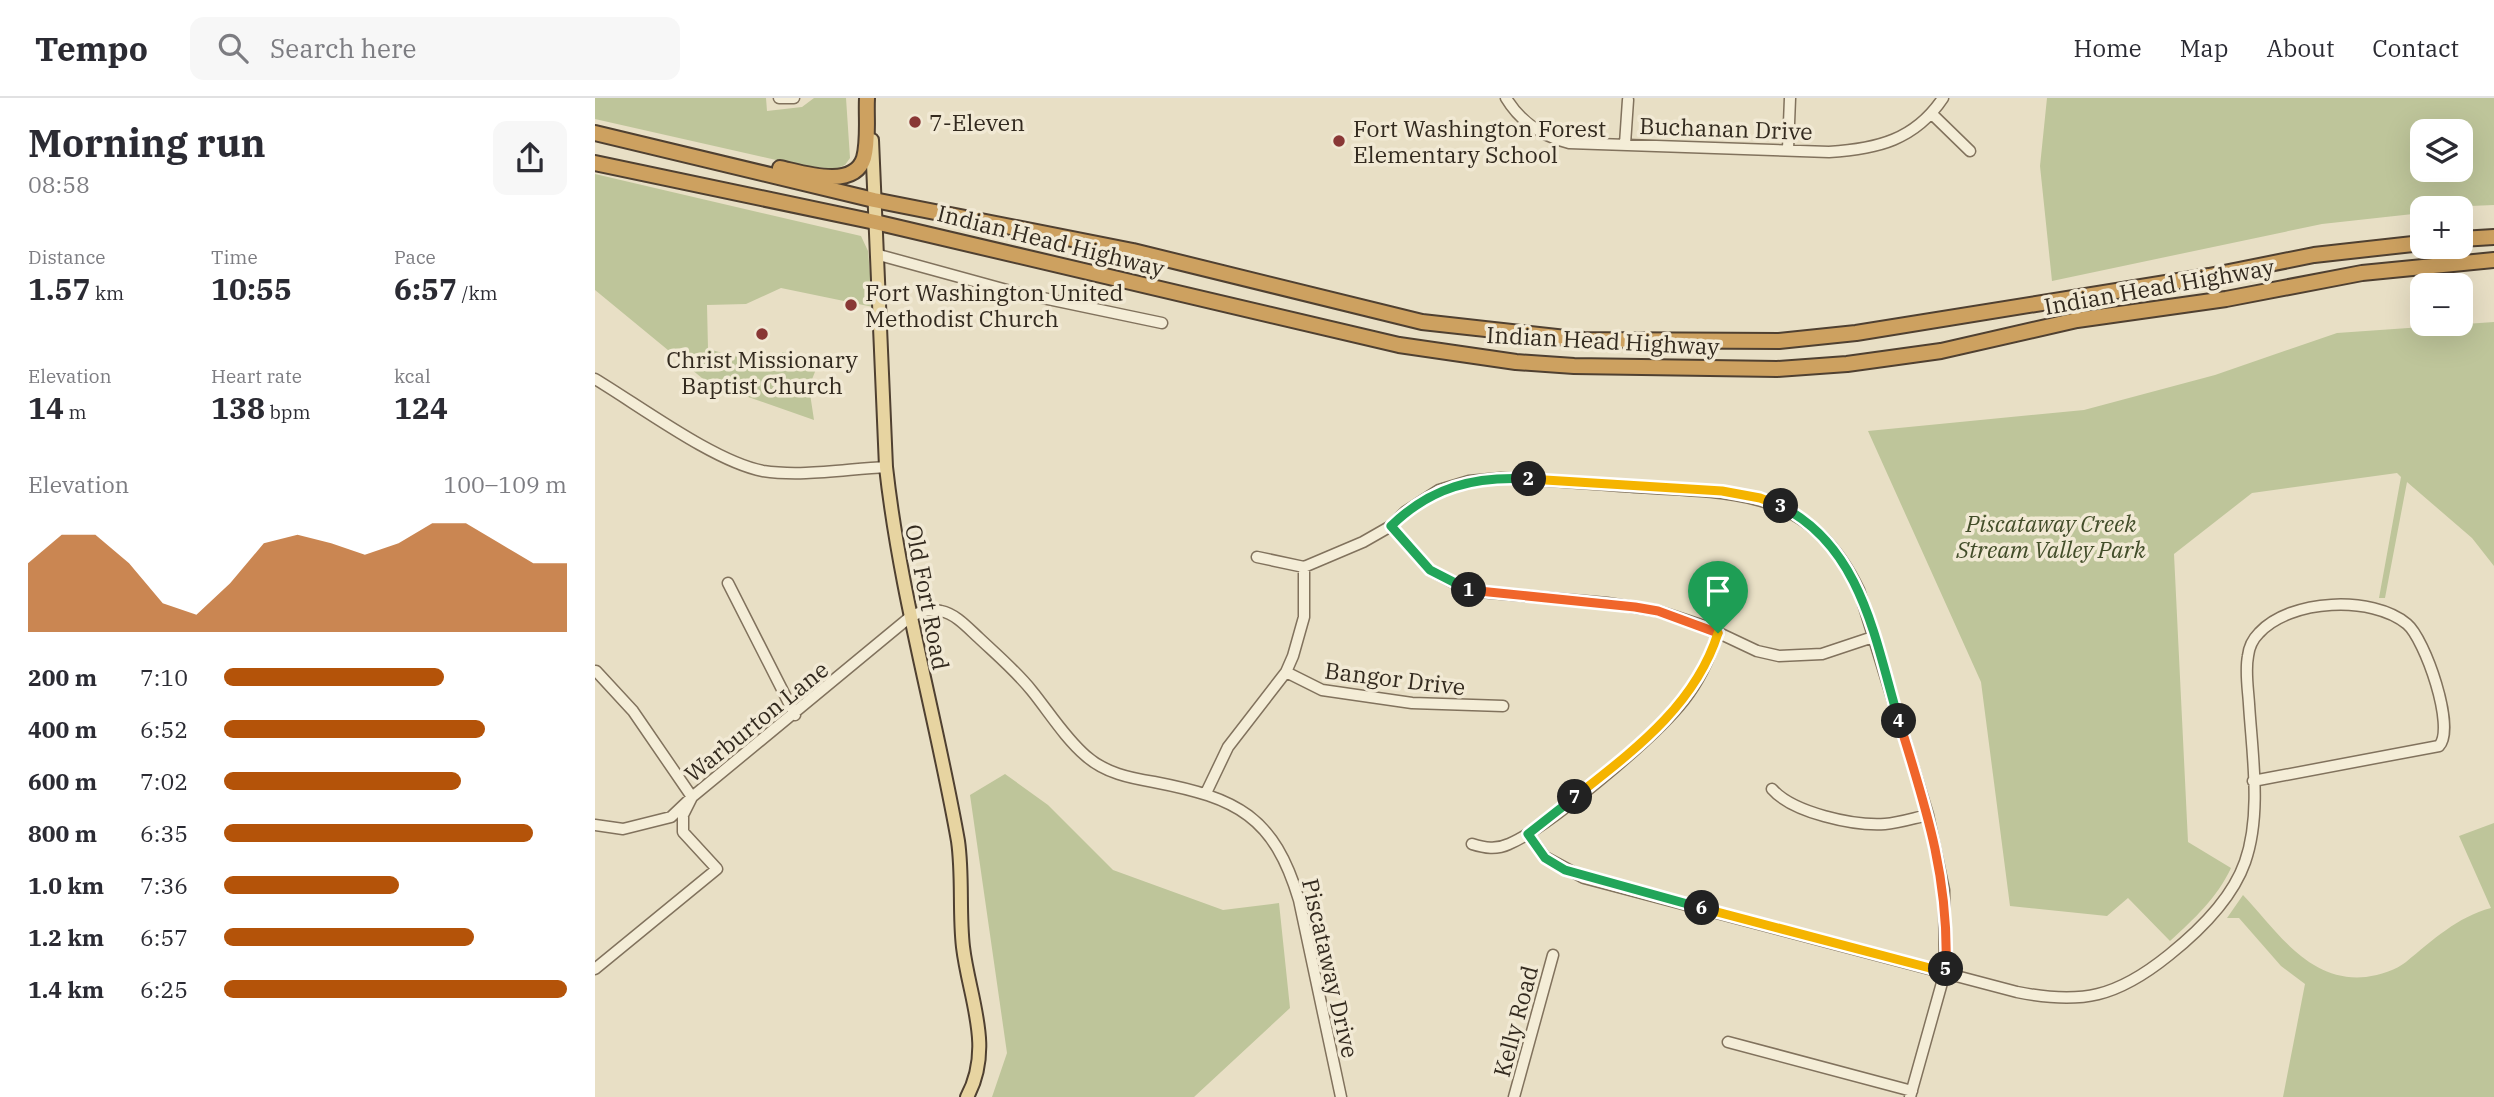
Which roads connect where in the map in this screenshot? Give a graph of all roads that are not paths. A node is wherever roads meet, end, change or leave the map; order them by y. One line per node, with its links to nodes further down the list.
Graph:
1 (779, 98): 2 (street)
2 (793, 98)
3 (868, 98): 13 (highway); 15 (main road, Old Fort Road)
4 (1506, 98): 10 (street, Buchanan Drive)
5 (1790, 98): 11 (street)
6 (1943, 98): 8 (street, Buchanan Drive)
7 (1628, 100): 10 (street)
8 (1932, 114): 11 (street, Buchanan Drive); 12 (street)
9 (595, 133): 13 (highway, Indian Head Highway)
10 (1625, 144): 11 (street, Buchanan Drive)
11 (1788, 149)
12 (1970, 151)
13 (673, 152): 15 (highway, Indian Head Highway)
14 (595, 163): 16 (highway, Indian Head Highway)
15 (874, 200): 16 (main road, Old Fort Road); 19 (highway, Indian Head Highway)
16 (875, 222): 20 (main road, Old Fort Road); 21 (highway, Indian Head Highway)
17 (2494, 237): 18 (highway)
18 (2473, 238)
19 (2410, 244)
20 (879, 255): 22 (street); 24 (main road, Old Fort Road)
21 (2494, 260)
22 (1162, 323)
23 (595, 379): 24 (street)
24 (886, 467): 29 (main road, Old Fort Road)
25 (1391, 526): 27 (street); 30 (street); 31 (street)
26 (1257, 556): 27 (street)
27 (1304, 567): 33 (street)
28 (728, 583): 35 (street)
29 (910, 617): 35 (street, Warburton Lane); 38 (street, Piscataway Drive); 49 (main road, Old Fort Road)
30 (1718, 633): 31 (street); 42 (street)
31 (1873, 637): 40 (street)
32 (596, 671): 39 (street)
33 (1286, 672): 34 (street, Bangor Drive); 38 (street)
34 (1503, 706)
35 (795, 715): 39 (street, Warburton Lane)
36 (2253, 781): 36 (street); 46 (street)
37 (1772, 789): 40 (street)
38 (1206, 793): 50 (street, Piscataway Drive)
39 (692, 797): 41 (street); 45 (street, Warburton Lane)
40 (1928, 815): 46 (street)
41 (595, 825)
42 (1528, 834): 43 (street); 46 (street)
43 (1472, 844)
44 (1553, 955): 51 (street, Kelly Road)
45 (595, 969)
46 (1945, 972): 48 (street)
47 (1728, 1042): 48 (street)
48 (1911, 1094)
49 (967, 1097)
50 (1341, 1097)
51 (1514, 1097)

